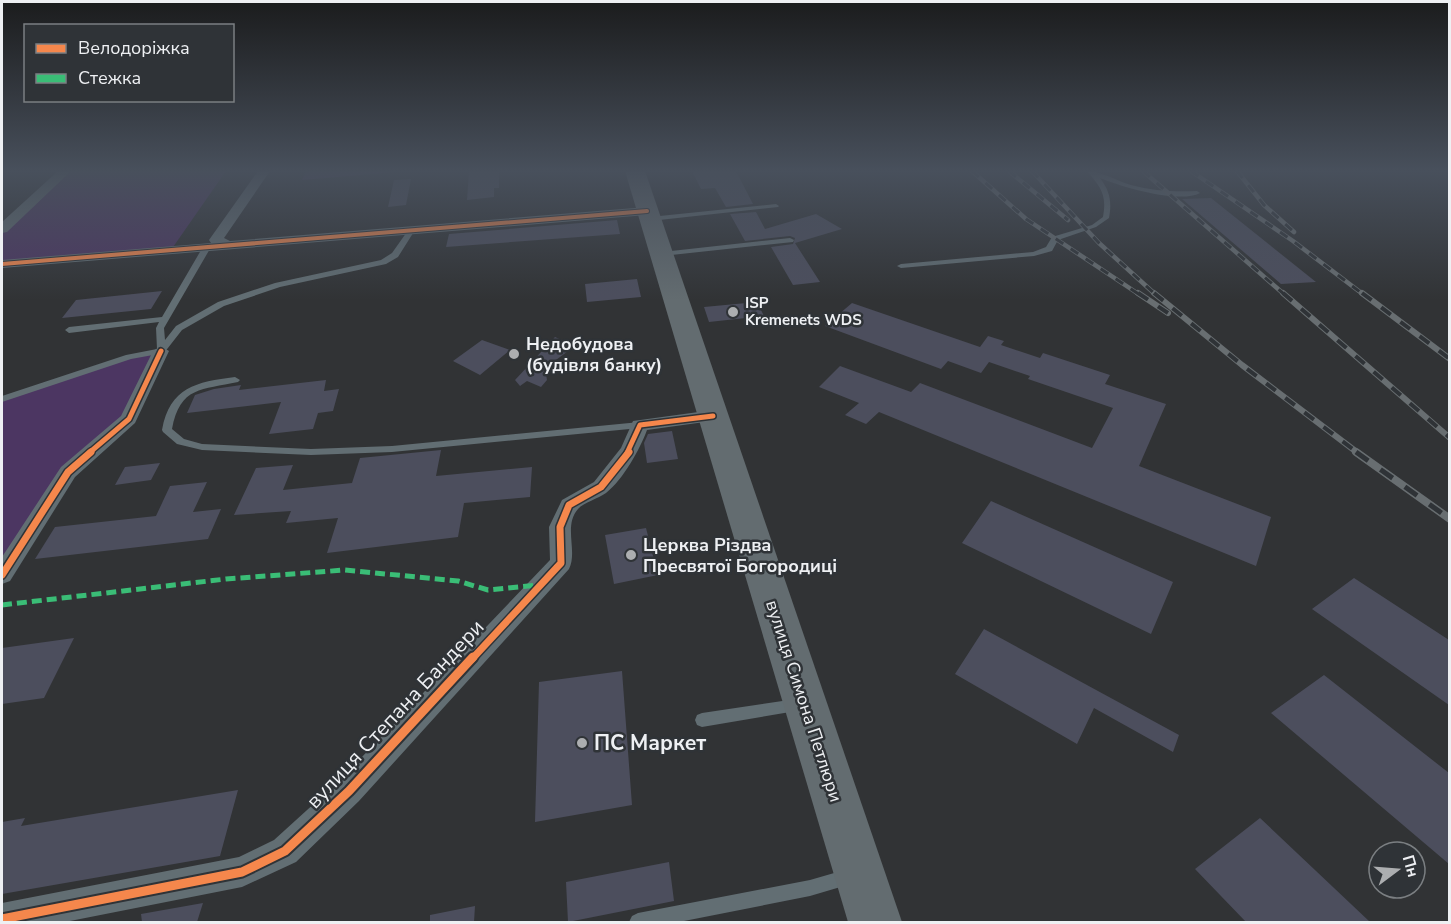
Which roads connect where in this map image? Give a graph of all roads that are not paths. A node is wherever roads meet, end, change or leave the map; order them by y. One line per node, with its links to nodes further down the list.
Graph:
1 (18, 214): 6 (street)
2 (234, 214): 9 (street)
3 (661, 214): 5 (lane)
4 (1107, 214): 13 (lane)
5 (649, 215): 7 (street); 11 (highway, вулиця Симона Петлюри)
6 (2, 229)
7 (411, 230): 9 (street); 16 (lane)
8 (790, 240): 11 (lane)
9 (228, 246): 10 (street)
10 (207, 248): 12 (street); 14 (lane)
11 (662, 254): 19 (highway, вулиця Симона Петлюри)
12 (2, 264)
13 (901, 266)
14 (165, 319): 15 (lane); 16 (lane)
15 (69, 330)
16 (161, 351): 18 (lane); 21 (street)
17 (235, 381): 20 (lane)
18 (2, 399)
19 (713, 416): 20 (street); 22 (highway, вулиця Симона Петлюри)
20 (640, 425): 25 (street, вулиця Степана Бандери)
21 (2, 575)
22 (805, 703): 23 (lane); 24 (highway, вулиця Симона Петлюри)
23 (702, 720)
24 (860, 873): 26 (lane); 27 (highway, вулиця Симона Петлюри)
25 (2, 919)
26 (638, 922)
27 (875, 922)

